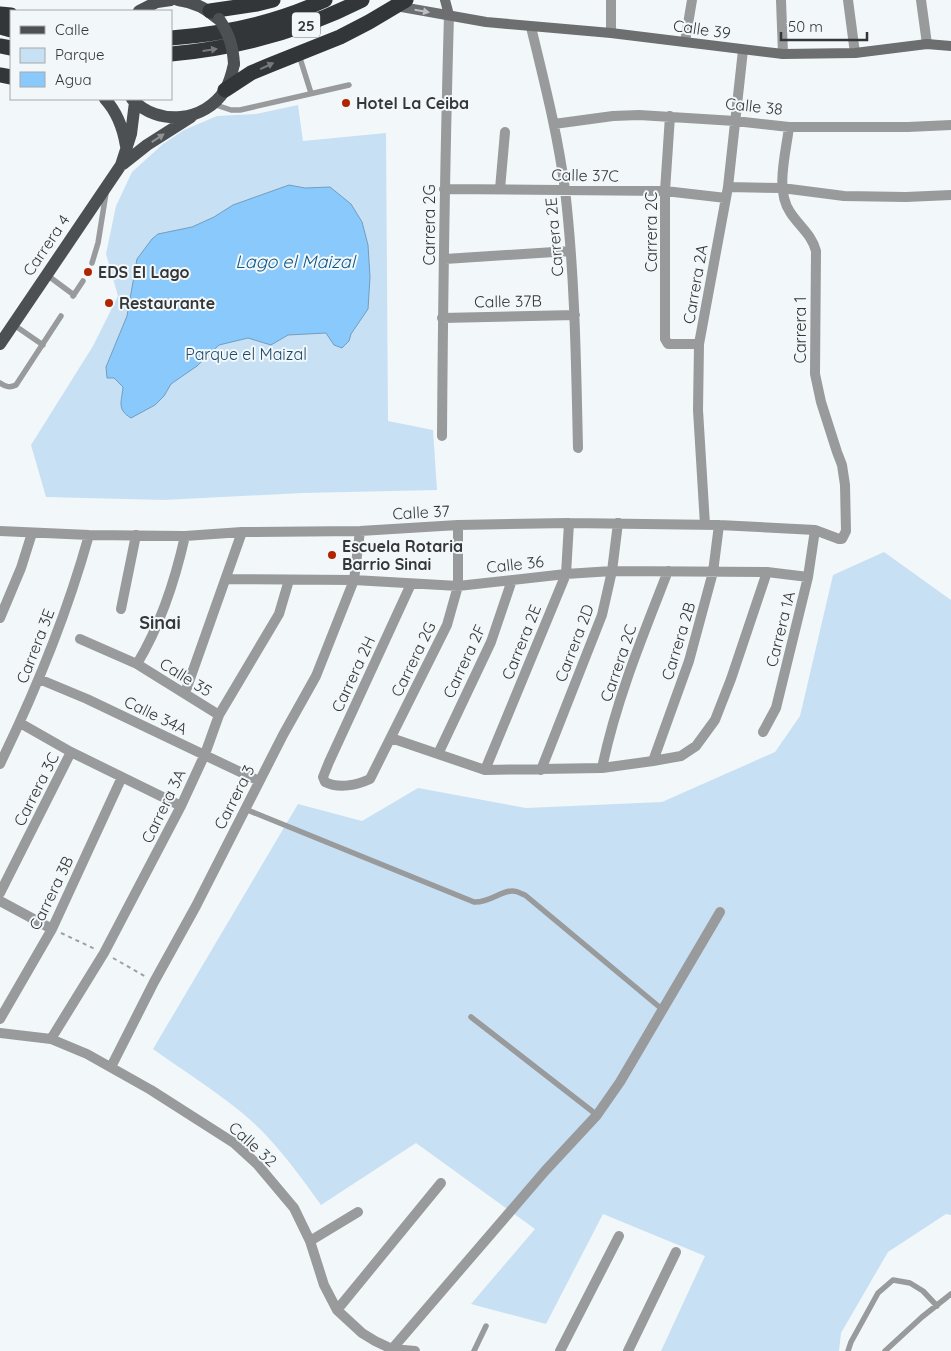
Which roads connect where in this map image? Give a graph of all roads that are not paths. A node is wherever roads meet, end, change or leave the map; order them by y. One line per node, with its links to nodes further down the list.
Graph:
1 (171, 0): 13 (main road)
2 (178, 0): 14 (main road)
3 (273, 0): 14 (highway)
4 (325, 0): 18 (highway, 25)
5 (362, 0): 25 (highway, 25, one-way to 5)
6 (444, 0): 15 (street)
7 (611, 0): 17 (street)
8 (692, 0): 19 (street)
9 (781, 0): 26 (street)
10 (848, 0): 24 (street)
11 (921, 0): 20 (street)
12 (401, 3): 15 (street, Calle 39, one-way to 15); 23 (highway)
13 (143, 7)
14 (210, 10): 28 (main road, bridge)
15 (449, 15): 16 (street, Calle 39); 45 (street, Carrera 2G)
16 (531, 27): 17 (street, Calle 39); 36 (street, Carrera 2E)
17 (611, 33): 19 (street, Calle 39)
18 (172, 38)
19 (685, 42): 22 (street, Calle 39)
20 (927, 44): 21 (street, Calle 39); 24 (street, Calle 39)
21 (951, 46)
22 (743, 50): 26 (street, Calle 39); 35 (street, Carrera 2A)
23 (298, 53): 28 (highway, one-way to 23); 29 (lane)
24 (855, 53): 26 (street, Calle 39)
25 (172, 54)
26 (784, 54)
27 (349, 85): 29 (lane)
28 (225, 90): 32 (main road, Carrera 4)
29 (311, 94): 32 (lane)
30 (106, 100): 40 (main road)
31 (133, 100): 33 (main road); 40 (main road, Carrera 4)
32 (213, 104): 33 (main road, Carrera 4)
33 (197, 114): 41 (main road, Carrera 4, one-way to 33)
34 (670, 116): 35 (street, Calle 38); 36 (street, Calle 38); 48 (street, Carrera 2C)
35 (735, 121): 38 (street, Calle 38); 43 (street, Carrera 2A)
36 (554, 124): 47 (street, Carrera 2E)
37 (951, 125): 38 (street, Calle 38)
38 (789, 127): 44 (street, Carrera 1)
39 (505, 132): 46 (street)
40 (126, 150): 41 (main road, Carrera 4)
41 (121, 165): 42 (main road, Carrera 4)
42 (107, 186): 53 (lane); 54 (main road, Carrera 4)
43 (728, 187): 44 (street); 50 (street, Carrera 2A)
44 (782, 188): 49 (street); 79 (street, Carrera 1)
45 (444, 189): 46 (street, Calle 37C); 52 (street, Carrera 2G)
46 (500, 189): 47 (street, Calle 37C)
47 (565, 190): 48 (street, Calle 37C); 51 (street, Carrera 2E)
48 (665, 191): 50 (street, Calle 37C); 61 (street, Carrera 2C)
49 (951, 195)
50 (726, 198): 61 (street, Carrera 2A)
51 (570, 251): 52 (street); 56 (street, Carrera 2E)
52 (445, 259): 58 (street, Carrera 2G)
53 (92, 263)
54 (47, 275): 55 (lane); 59 (main road, Carrera 4)
55 (83, 281)
56 (575, 315): 58 (street, Calle 37B); 65 (street, Carrera 2E)
57 (61, 316): 62 (lane)
58 (442, 318): 64 (street, Carrera 2G)
59 (13, 324): 60 (main road, Carrera 4); 62 (lane)
60 (0, 344)
61 (699, 344): 69 (street, Carrera 2A)
62 (43, 345): 63 (lane)
63 (0, 383)
64 (442, 436)
65 (578, 448)
66 (569, 523): 67 (street, Calle 37); 68 (street, Calle 37); 84 (street, Carrera 2E)
67 (618, 523): 69 (street, Calle 37); 81 (street, Carrera 2D)
68 (458, 525): 73 (street, Calle 37); 91 (street, Carrera 2G)
69 (704, 525): 70 (street, Calle 37)
70 (719, 525): 71 (street, Calle 37); 82 (street, Carrera 2B)
71 (815, 530): 79 (street, Calle 37); 85 (street, Carrera 1A)
72 (0, 531): 75 (street, Calle 37)
73 (360, 531): 74 (street, Calle 37); 88 (street, Carrera 3)
74 (242, 532): 78 (street, Calle 37); 86 (street)
75 (32, 533): 76 (street, Calle 37); 93 (street)
76 (89, 535): 77 (street, Calle 37); 96 (street, Carrera 3E)
77 (136, 535): 78 (street, Calle 37); 92 (street)
78 (185, 536): 95 (street)
79 (842, 539)
80 (668, 570): 81 (street, Calle 36); 82 (street, Calle 36); 107 (street, Carrera 2C)
81 (612, 571): 84 (street, Calle 36); 109 (street, Carrera 2D)
82 (713, 572): 83 (street, Calle 36); 105 (street, Carrera 2B)
83 (767, 572): 85 (street, Calle 36); 105 (street)
84 (566, 574): 89 (street, Calle 36); 108 (street, Carrera 2E)
85 (808, 576): 100 (street, Carrera 1A)
86 (226, 579): 87 (street, Calle 36); 97 (street)
87 (289, 580): 88 (street, Calle 36); 98 (street, Carrera 3A)
88 (354, 580): 90 (street, Calle 36); 111 (street, Carrera 3)
89 (512, 580): 91 (street, Calle 36); 104 (street, Carrera 2F)
90 (411, 584): 91 (street, Calle 36); 112 (street, Carrera 2H)
91 (458, 586): 101 (street, Carrera 2G)
92 (122, 609)
93 (0, 616)
94 (80, 639): 95 (street, Calle 35)
95 (137, 664): 97 (street, Calle 35)
96 (39, 679): 99 (street, Carrera 3E); 103 (street, Calle 34A)
97 (184, 693): 98 (street, Calle 35)
98 (219, 715): 103 (street, Carrera 3A)
99 (20, 723): 102 (street); 106 (street, Carrera 3E)
100 (763, 732)
101 (391, 738): 104 (street); 112 (street, Carrera 2G)
102 (71, 752): 110 (street); 115 (street, Carrera 3C)
103 (205, 754): 111 (street, Calle 34A); 113 (street, Carrera 3A)
104 (438, 754): 108 (street)
105 (653, 761): 107 (street)
106 (0, 764)
107 (602, 768): 109 (street)
108 (485, 770): 109 (street)
109 (541, 770)
110 (122, 777): 113 (street); 118 (street, Carrera 3B)
111 (259, 781): 114 (street, Carrera 3)
112 (350, 786)
113 (182, 806): 123 (street, Carrera 3A)
114 (245, 809): 119 (lane); 124 (street, Carrera 3)
115 (0, 893)
116 (0, 901): 118 (street)
117 (720, 912): 119 (street)
118 (52, 929): 121 (street, Carrera 3B)
119 (663, 1010): 125 (street)
120 (471, 1017): 125 (lane)
121 (0, 1019)
122 (0, 1033): 123 (street, Calle 32)
123 (51, 1039): 124 (street, Calle 32)
124 (111, 1067): 129 (street, Calle 32)
125 (597, 1115): 135 (street)
126 (441, 1182): 133 (street)
127 (358, 1212): 129 (street)
128 (618, 1236): 138 (street)
129 (310, 1241): 133 (street, Calle 32)
130 (676, 1252): 139 (street)
131 (951, 1294): 132 (lane)
132 (937, 1306): 140 (lane); 141 (lane)
133 (337, 1310): 135 (street, Calle 32)
134 (486, 1326): 137 (lane)
135 (391, 1350): 136 (street, Calle 32)
136 (415, 1351)
137 (474, 1351)
138 (560, 1351)
139 (628, 1351)
140 (848, 1351)
141 (885, 1351)

